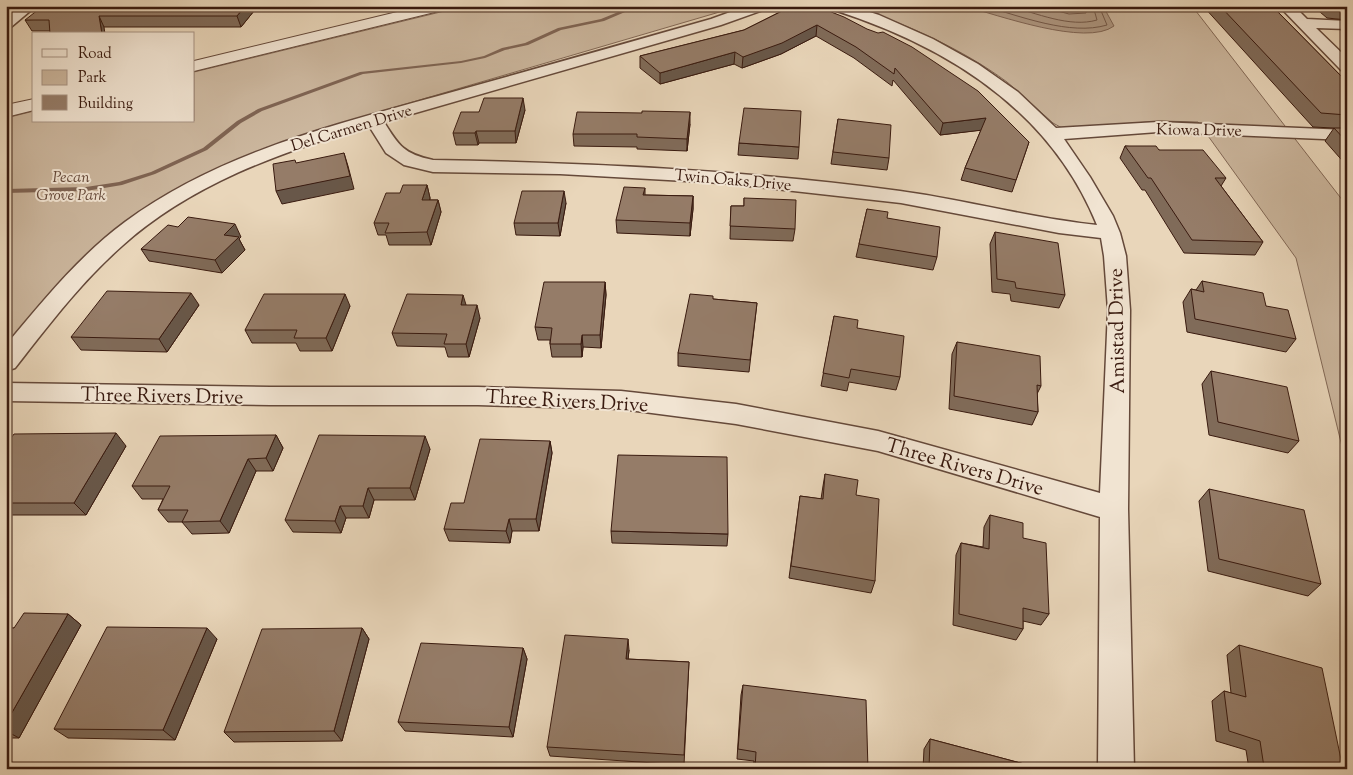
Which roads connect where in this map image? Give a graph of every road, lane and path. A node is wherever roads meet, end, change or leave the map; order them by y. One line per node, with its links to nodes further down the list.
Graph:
1 (29, 6): 8 (street)
2 (396, 6): 10 (street)
3 (442, 6): 11 (street)
4 (761, 6): 17 (street, Del Carmen Drive)
5 (836, 6): 18 (street, Amistad Drive)
6 (1286, 6): 7 (street)
7 (1302, 23): 9 (street); 12 (street)
8 (6, 24)
9 (1347, 25)
10 (195, 54)
11 (195, 66)
12 (1347, 67)
13 (32, 92): 14 (street)
14 (6, 98)
15 (32, 104): 16 (street)
16 (6, 111)
17 (373, 120): 20 (street, Twin Oaks Drive); 21 (street, Del Carmen Drive)
18 (1052, 134): 19 (street, Kiowa Drive); 20 (street, Amistad Drive)
19 (1347, 135)
20 (1110, 233): 23 (street, Amistad Drive)
21 (6, 362)
22 (6, 392): 23 (street, Three Rivers Drive)
23 (1114, 509): 24 (street, Amistad Drive)
24 (1116, 769)

